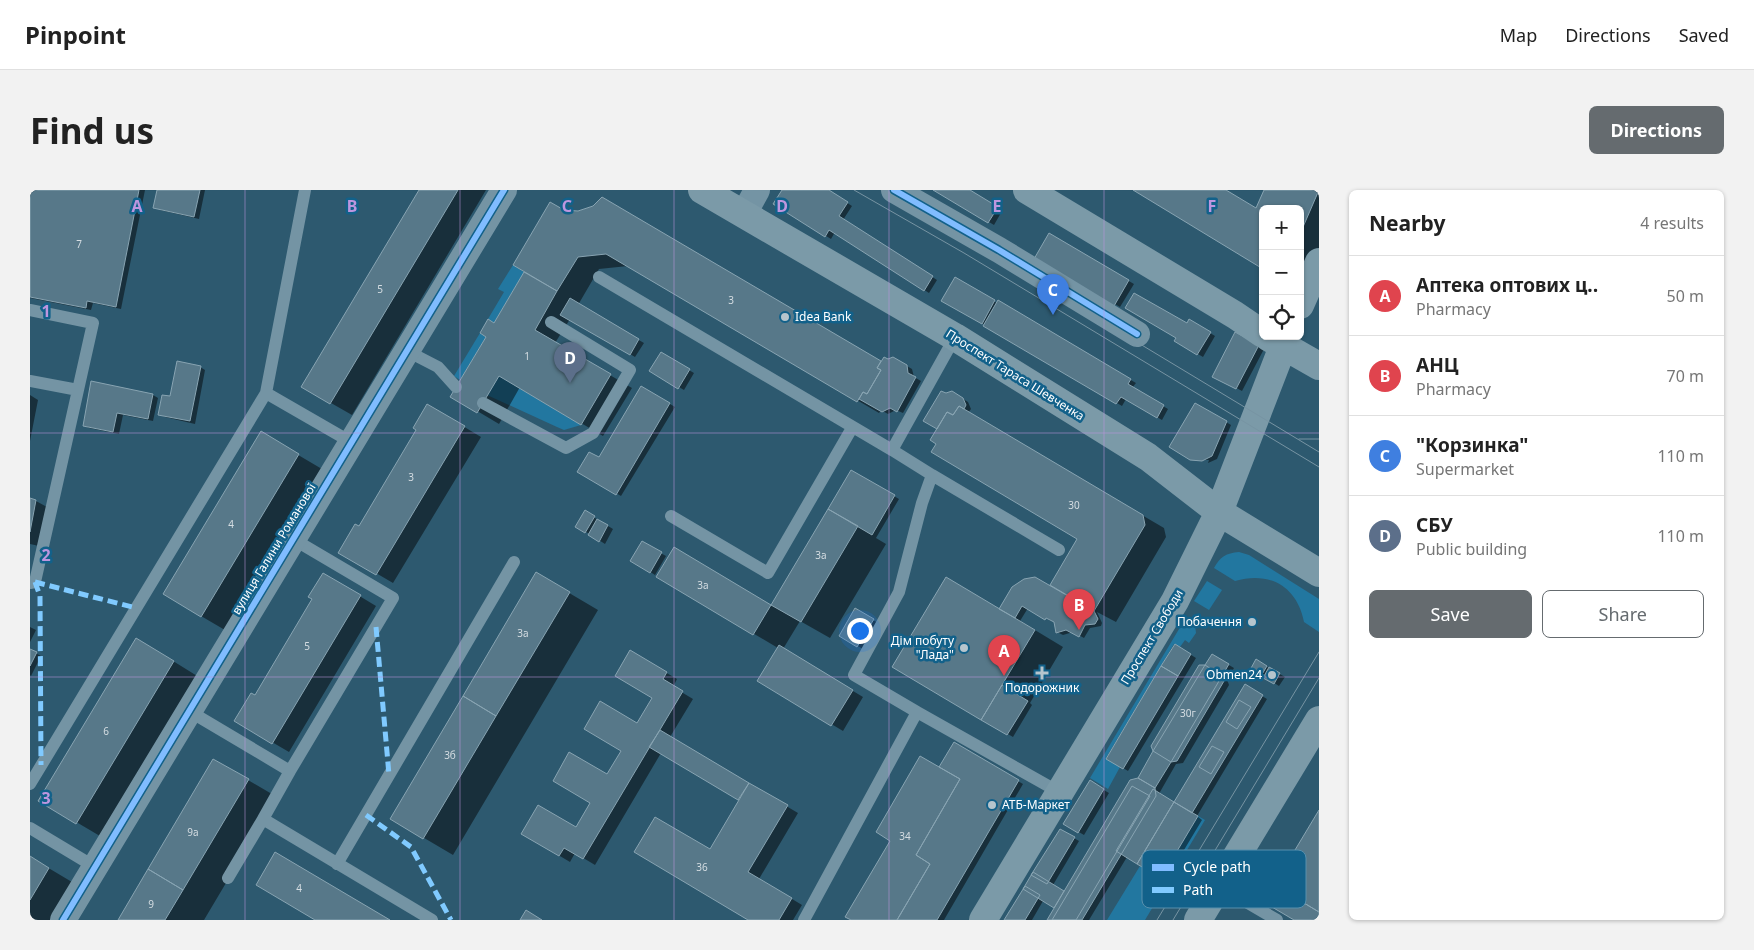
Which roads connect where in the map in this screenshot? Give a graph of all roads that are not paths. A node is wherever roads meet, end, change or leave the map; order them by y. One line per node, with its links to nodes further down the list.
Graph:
1 (305, 190): 23 (lane)
2 (504, 190): 18 (street, вулиця Галини Романової)
3 (702, 190): 7 (main road, Проспект Тараса Шевченка)
4 (757, 190): 7 (street)
5 (894, 190): 14 (street)
6 (1033, 191): 13 (main road)
7 (744, 214): 15 (main road, Проспект Тараса Шевченка)
8 (1319, 262): 10 (main road)
9 (599, 277): 25 (lane)
10 (1304, 296)
11 (30, 310): 22 (lane)
12 (551, 322): 24 (lane)
13 (1259, 328)
14 (1136, 334)
15 (955, 337): 27 (lane); 29 (main road, Проспект Тараса Шевченка)
16 (1274, 340): 29 (main road, Проспект Свободи)
17 (1278, 340): 19 (main road)
18 (407, 351): 21 (lane); 26 (street, вулиця Галини Романової)
19 (1319, 366)
20 (30, 381): 22 (lane)
21 (456, 387)
22 (78, 390): 35 (lane)
23 (266, 392): 26 (lane); 40 (lane)
24 (483, 403)
25 (852, 428): 27 (lane); 30 (lane)
26 (351, 442): 31 (street, вулиця Галини Романової)
27 (892, 450): 28 (lane)
28 (932, 475): 32 (lane); 37 (lane)
29 (1219, 512): 34 (main road, Проспект Тараса Шевченка); 41 (main road, Проспект Свободи)
30 (671, 516)
31 (293, 539): 36 (street, вулиця Галини Романової); 39 (lane)
32 (1059, 550)
33 (514, 562): 45 (lane)
34 (1319, 573)
35 (30, 582)
36 (189, 712): 39 (lane); 46 (street, вулиця Галини Романової)
37 (916, 712): 41 (lane); 52 (lane)
38 (1319, 720): 44 (main road)
39 (290, 770): 42 (lane)
40 (30, 784)
41 (1059, 792): 53 (main road, Проспект Свободи)
42 (263, 820): 45 (lane); 47 (lane)
43 (30, 828): 46 (lane)
44 (1241, 850)
45 (338, 864): 51 (lane)
46 (95, 867): 50 (street, вулиця Галини Романової)
47 (228, 878)
48 (1205, 908): 54 (main road)
49 (1257, 908): 55 (lane)
50 (63, 920)
51 (432, 920)
52 (804, 920)
53 (983, 920)
54 (1198, 920)
55 (1277, 920)

